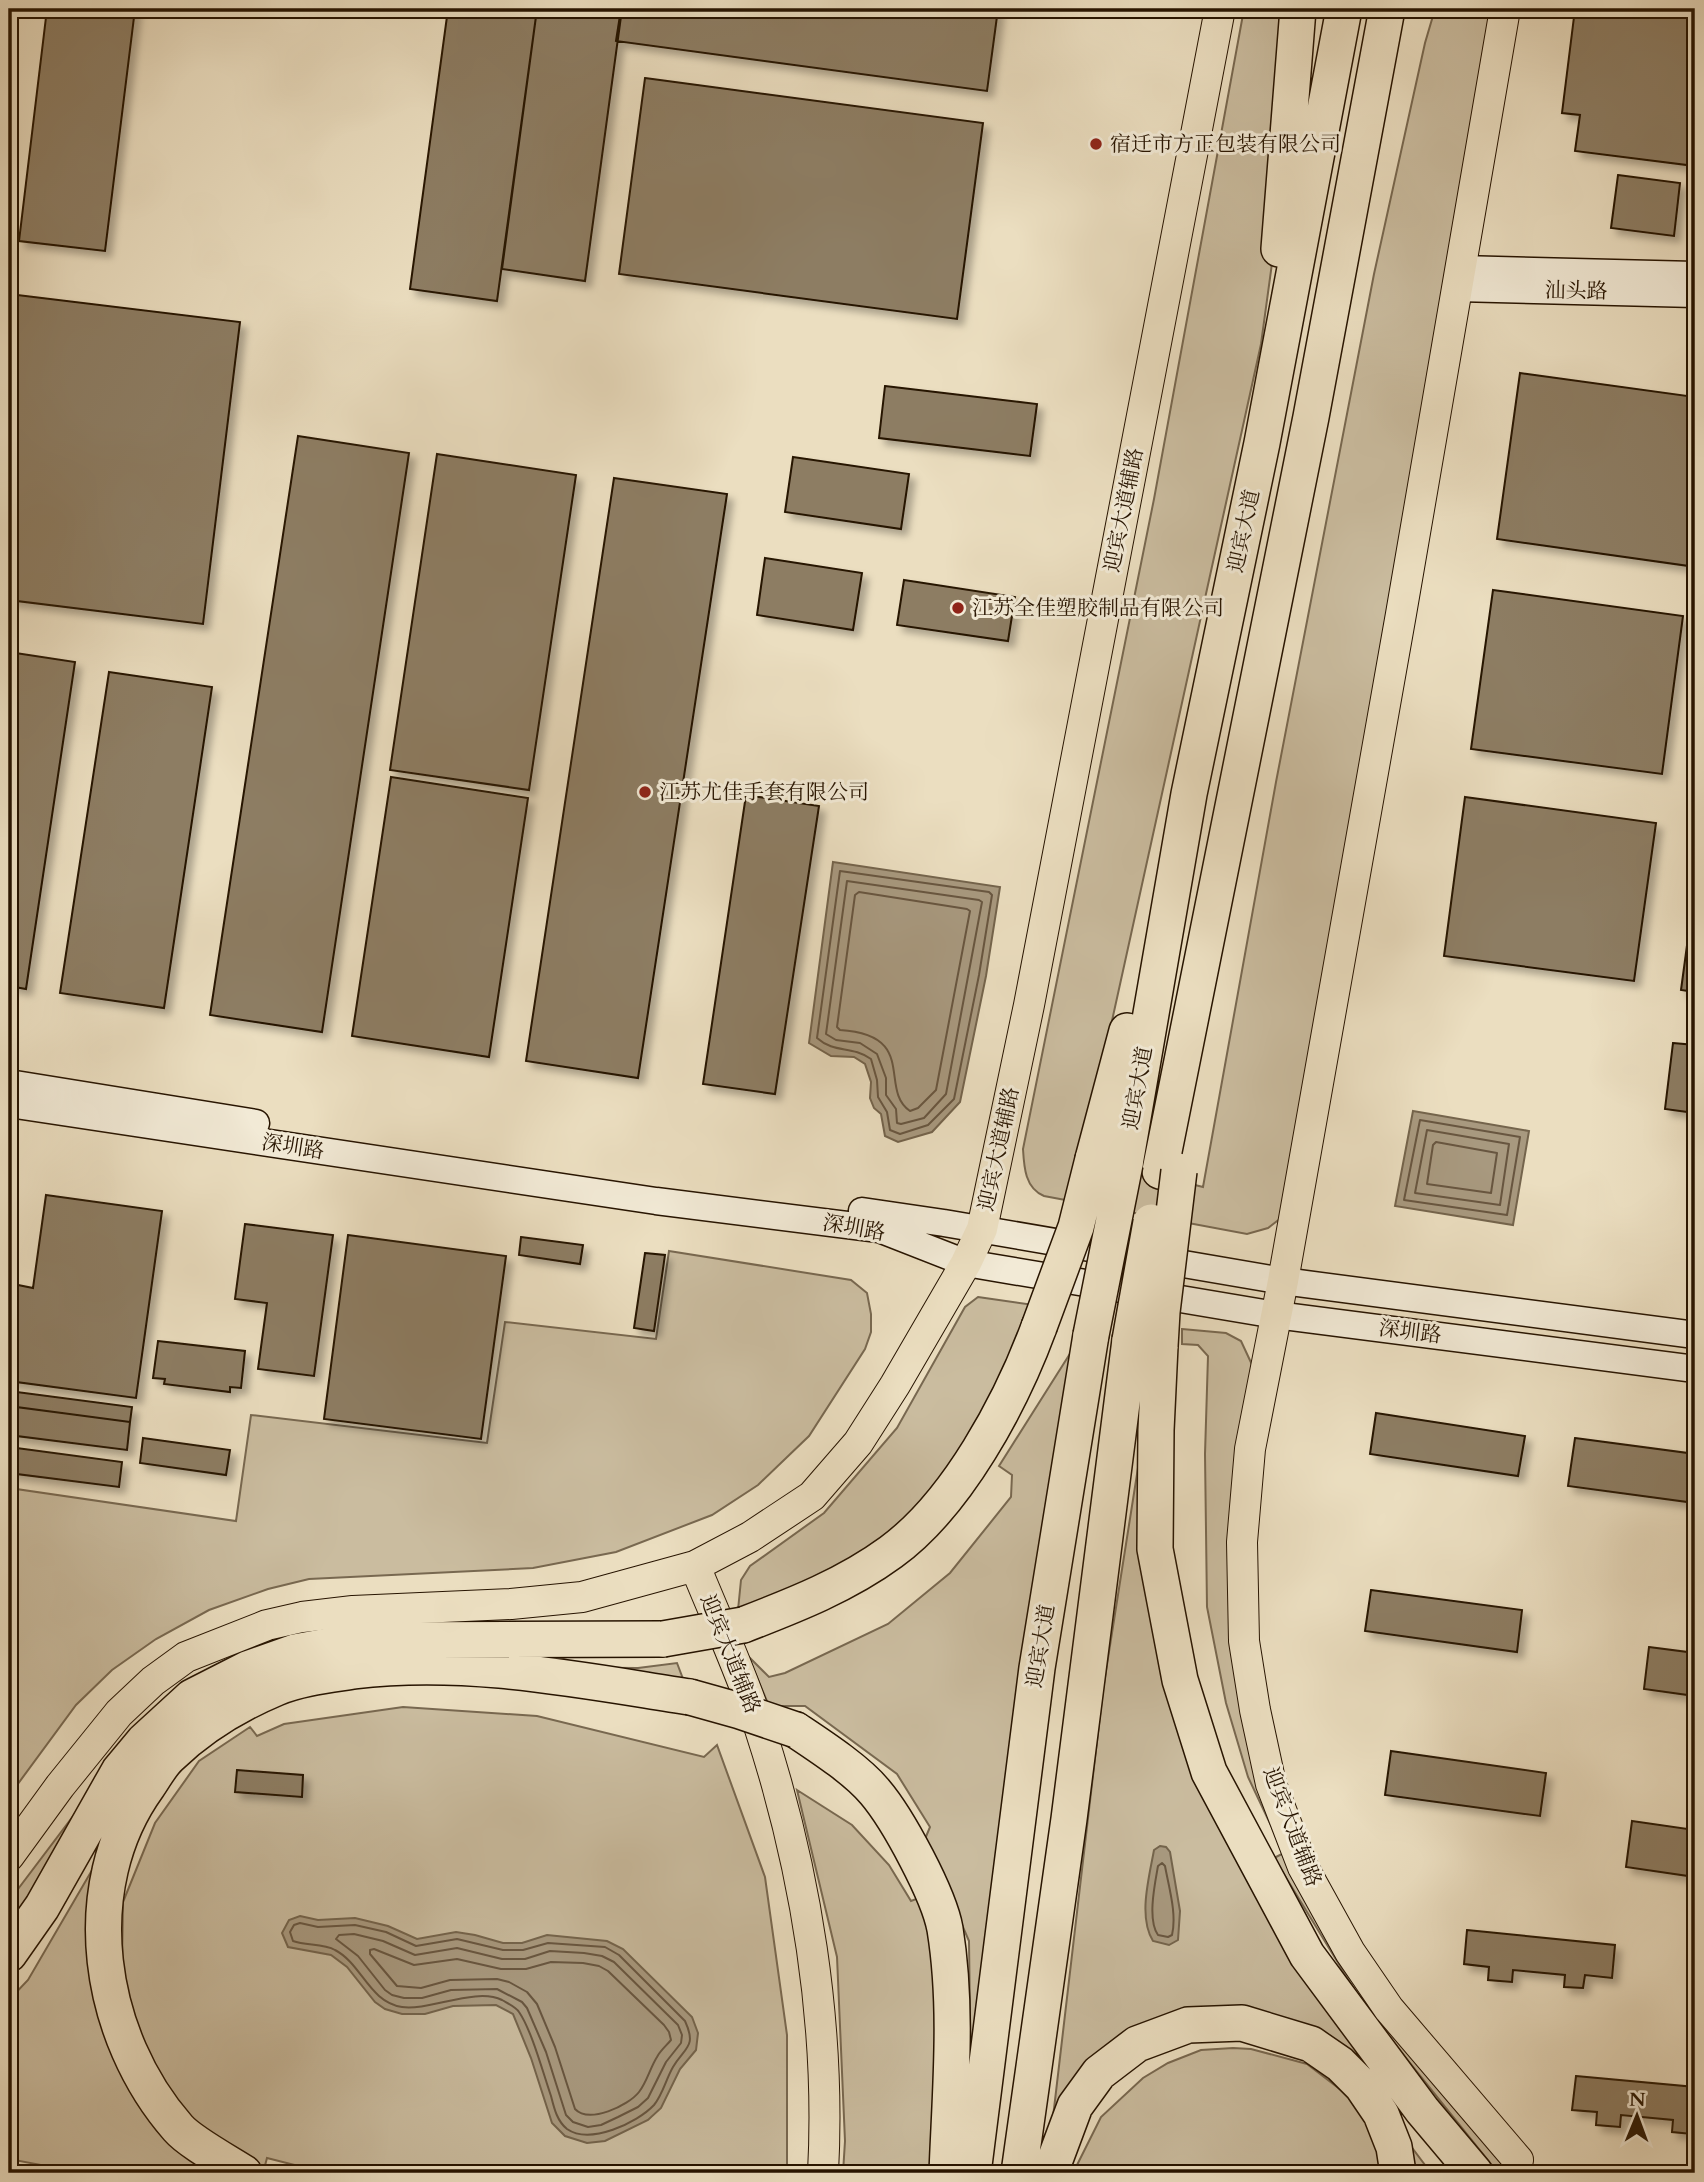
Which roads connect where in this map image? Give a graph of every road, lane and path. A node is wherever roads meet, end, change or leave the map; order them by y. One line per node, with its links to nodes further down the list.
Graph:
1 (1220, 9): 15 (main road, 迎宾大道辅路)
2 (1298, 9): 11 (highway)
3 (1345, 9): 11 (highway, 迎宾大道)
4 (1387, 9): 10 (highway, 迎宾大道)
5 (1410, 9): 10 (highway)
6 (1505, 9): 8 (main road, 迎宾大道辅路)
7 (1695, 275): 8 (street, 汕头路)
8 (1459, 278): 9 (street, 汕头路); 17 (main road, 迎宾大道辅路)
9 (1695, 294)
10 (1311, 417): 20 (highway, 迎宾大道, bridge)
11 (1262, 443): 14 (highway, 迎宾大道)
12 (9, 1083): 15 (street, 深圳路)
13 (9, 1104): 16 (street, 深圳路)
14 (1109, 1161): 24 (highway, bridge); 29 (highway, 迎宾大道, bridge)
15 (982, 1229): 16 (main road, 迎宾大道辅路); 17 (street, 深圳路)
16 (966, 1263): 18 (street, 深圳路); 22 (main road, 迎宾大道辅路)
17 (1283, 1282): 18 (main road, 迎宾大道辅路); 19 (street, 深圳路)
18 (1276, 1315): 21 (street, 深圳路); 25 (main road, 迎宾大道辅路)
19 (1695, 1335)
20 (1145, 1343): 30 (highway, 迎宾大道); 33 (highway)
21 (1695, 1369)
22 (695, 1566): 23 (main road); 27 (main road, 迎宾大道辅路)
23 (9, 1856)
24 (9, 1954)
25 (1521, 2169)
26 (244, 2173): 28 (highway, bridge)
27 (823, 2173)
28 (947, 2173)
29 (973, 2173)
30 (1019, 2173)
31 (1049, 2173): 32 (highway)
32 (1398, 2173)
33 (1475, 2173)

